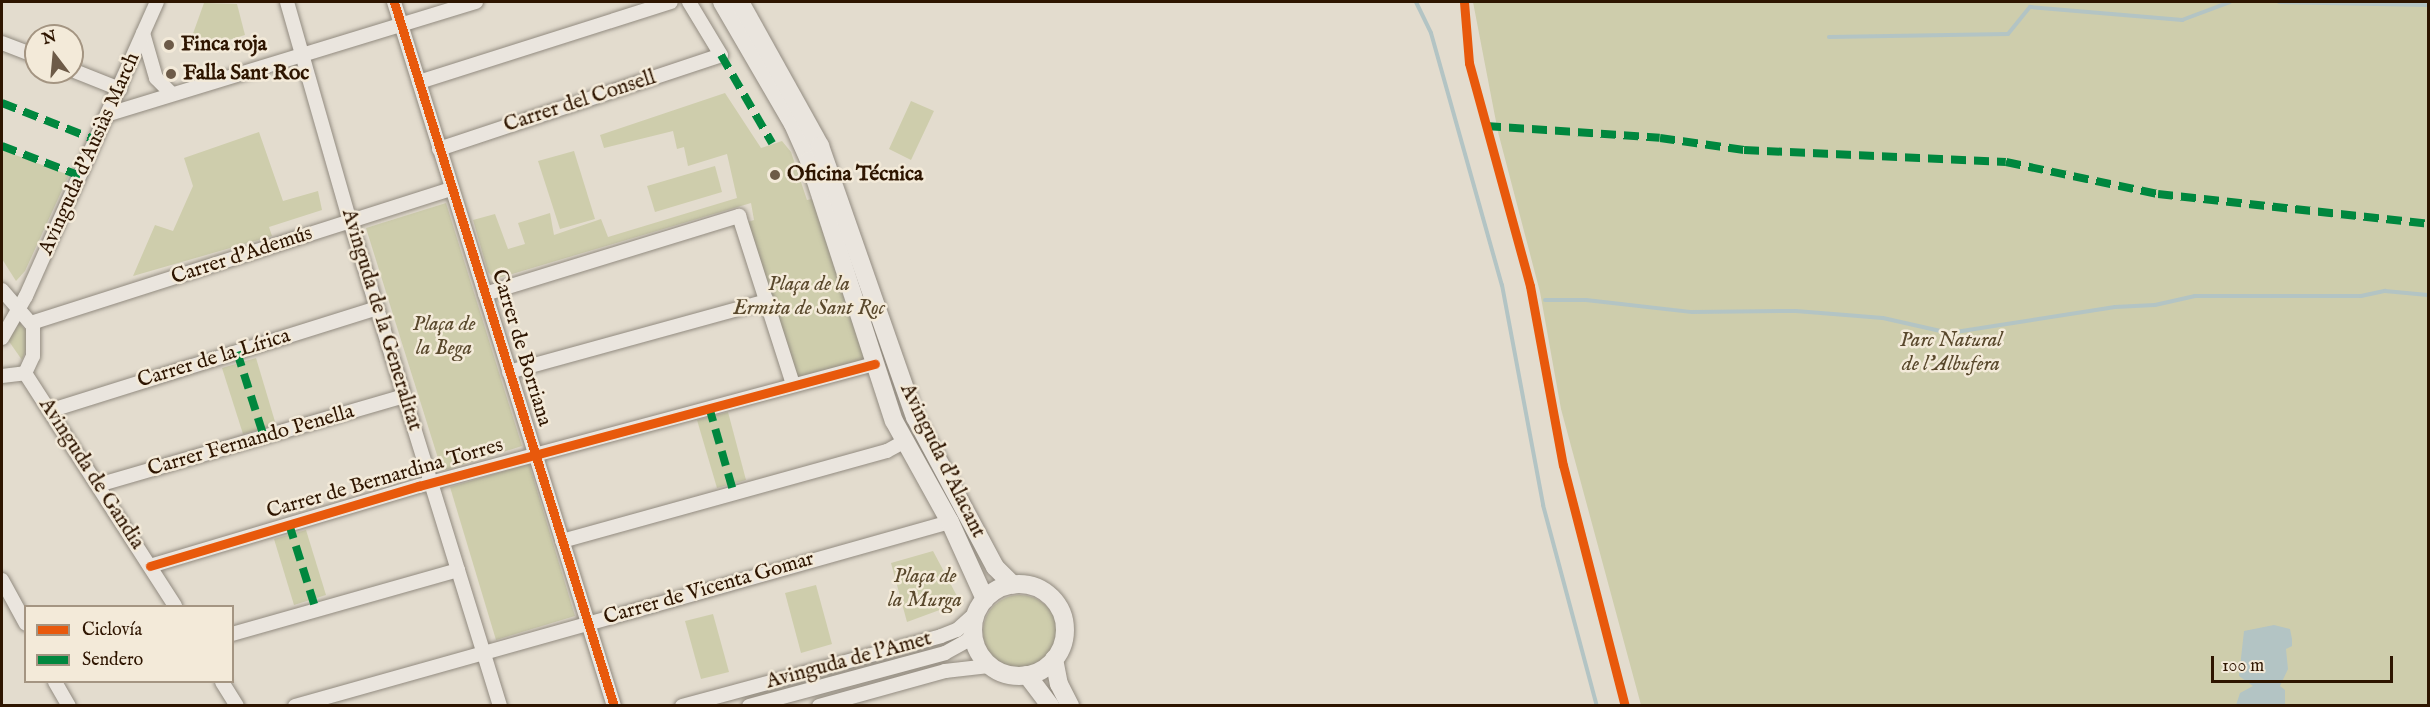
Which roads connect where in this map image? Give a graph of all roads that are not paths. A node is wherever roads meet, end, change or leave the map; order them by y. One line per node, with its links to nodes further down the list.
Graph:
1 (157, 2): 10 (street, Avinguda d'Ausiàs March)
2 (286, 2): 13 (street, Avinguda de la Generalitat)
3 (394, 2): 9 (street, Carrer de Borriana)
4 (476, 2): 9 (street)
5 (671, 2): 15 (street)
6 (689, 2): 19 (street, Carrer del Consell)
7 (722, 2): 29 (main road, Avinguda d'Alacant)
8 (740, 2): 45 (main road, Avinguda d'Alacant)
9 (401, 24): 13 (street); 15 (street, Carrer de Borriana)
10 (143, 33): 16 (street, Avinguda d'Ausiàs March); 17 (street)
11 (2, 43): 12 (street)
12 (24, 51)
13 (304, 55): 17 (street); 21 (street, Avinguda de la Generalitat)
14 (84, 75): 16 (street)
15 (419, 82): 19 (street, Carrer de Borriana)
16 (120, 89): 18 (street, Avinguda d'Ausiàs March)
17 (171, 93): 18 (street)
18 (109, 114): 25 (street, Avinguda d'Ausiàs March)
19 (439, 148): 20 (street, Carrer de Borriana)
20 (452, 189): 21 (street, Carrer d'Ademús); 23 (street, Carrer de Borriana)
21 (350, 221): 26 (street, Avinguda de la Generalitat); 27 (street, Carrer d'Ademús)
22 (2, 290): 25 (street)
23 (485, 294): 24 (street); 30 (street, Carrer de Borriana)
24 (767, 301): 30 (street); 33 (street)
25 (19, 306): 27 (street); 28 (street, Avinguda d'Ausiàs March)
26 (377, 308): 34 (street, Avinguda de la Generalitat); 35 (street, Carrer de la Lírica)
27 (31, 323): 31 (street)
28 (2, 333)
29 (875, 364): 33 (street, Carrer de Bernardina Torres); 36 (main road, Avinguda d'Alacant)
30 (509, 372): 37 (street, Carrer de Borriana)
31 (25, 373): 32 (street); 35 (street, Avinguda de Gandia)
32 (2, 376)
33 (793, 384): 37 (street, Carrer de Bernardina Torres)
34 (404, 396): 38 (street, Avinguda de la Generalitat); 39 (street, Carrer Fernando Penella)
35 (52, 410): 39 (street, Avinguda de Gandia)
36 (905, 441): 40 (main road, Avinguda d'Alacant); 41 (street)
37 (535, 456): 38 (street, Carrer de Bernardina Torres); 41 (street, Carrer de Borriana)
38 (431, 483): 42 (street, Carrer de Bernardina Torres); 43 (street, Avinguda de la Generalitat)
39 (98, 485): 42 (street, Avinguda de Gandia)
40 (950, 522): 47 (main road, Avinguda d'Alacant); 49 (street, Carrer de Vicenta Gomar)
41 (562, 541): 49 (street, Carrer de Borriana)
42 (150, 566): 46 (street, Avinguda de Gandia)
43 (458, 570): 51 (street); 52 (street, Avinguda de la Generalitat)
44 (2, 580): 48 (street)
45 (1013, 585): 47 (main road); 53 (main road)
46 (173, 605)
47 (981, 606): 50 (main road); 63 (street, Avinguda de l'Amet)
48 (24, 620)
49 (588, 623): 52 (street, Carrer de Vicenta Gomar); 62 (street, Carrer de Borriana)
50 (974, 632): 54 (main road); 64 (street, Avinguda de l'Amet)
51 (234, 633)
52 (483, 652): 60 (street, Carrer de Vicenta Gomar); 61 (street, Avinguda de la Generalitat)
53 (1054, 659): 55 (main road); 67 (main road)
54 (989, 666): 55 (main road); 65 (street, Avinguda de l'Amet)
55 (1027, 675): 66 (main road)
56 (56, 683): 58 (street)
57 (223, 683): 59 (street)
58 (69, 705)
59 (237, 705)
60 (295, 705)
61 (500, 705)
62 (614, 705)
63 (682, 705)
64 (748, 705)
65 (819, 705)
66 (1050, 705)
67 (1070, 705)

